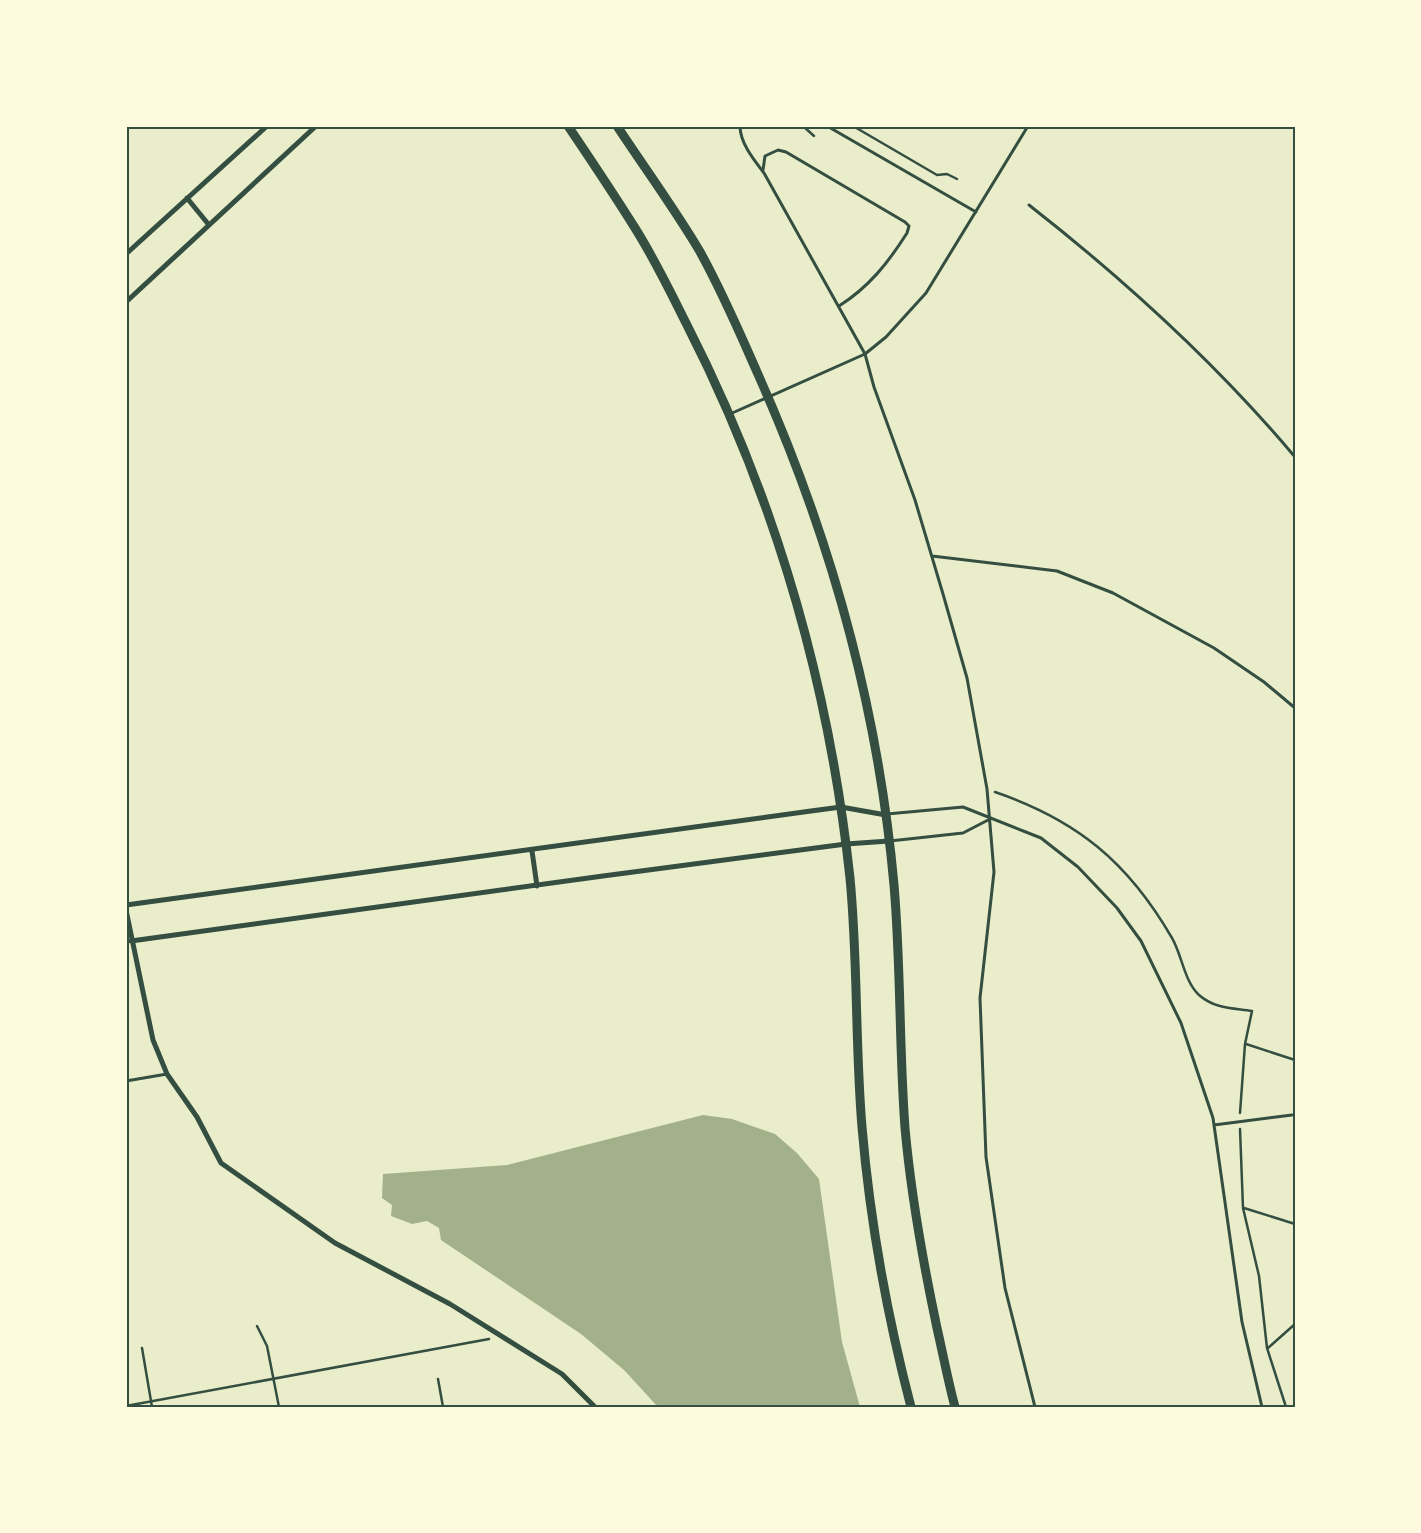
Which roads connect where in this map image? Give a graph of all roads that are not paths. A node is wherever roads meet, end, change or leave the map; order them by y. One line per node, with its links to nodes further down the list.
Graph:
1 (267, 126): 9 (street)
2 (316, 126): 12 (street)
3 (568, 126): 18 (main road)
4 (617, 126): 17 (main road)
5 (740, 126): 8 (lane)
6 (827, 126): 11 (lane)
7 (1028, 126): 11 (lane)
8 (764, 173): 15 (lane); 15 (lane)
9 (187, 198): 12 (street); 13 (street)
10 (1029, 205): 19 (lane)
11 (976, 212): 16 (lane)
12 (209, 226): 14 (street)
13 (126, 254)
14 (126, 302)
15 (839, 306): 16 (lane)
16 (865, 354): 17 (lane); 20 (lane)
17 (769, 398): 18 (lane); 23 (main road)
18 (730, 414): 22 (main road)
19 (1295, 457)
20 (932, 556): 21 (lane); 24 (lane)
21 (1295, 708)
22 (841, 807): 23 (street); 26 (main road); 27 (street)
23 (886, 814): 24 (lane); 25 (main road)
24 (991, 819): 25 (lane); 35 (lane); 39 (lane)
25 (889, 841): 26 (street); 38 (main road)
26 (846, 844): 28 (street); 37 (main road)
27 (532, 851): 28 (street); 29 (street)
28 (537, 886): 31 (street)
29 (126, 905)
30 (126, 910): 31 (street)
31 (131, 941): 32 (street)
32 (167, 1074): 33 (lane); 36 (street)
33 (126, 1081)
34 (1292, 1115): 35 (lane)
35 (1214, 1125): 40 (lane)
36 (595, 1407)
37 (911, 1407)
38 (955, 1407)
39 (1035, 1407)
40 (1262, 1407)

